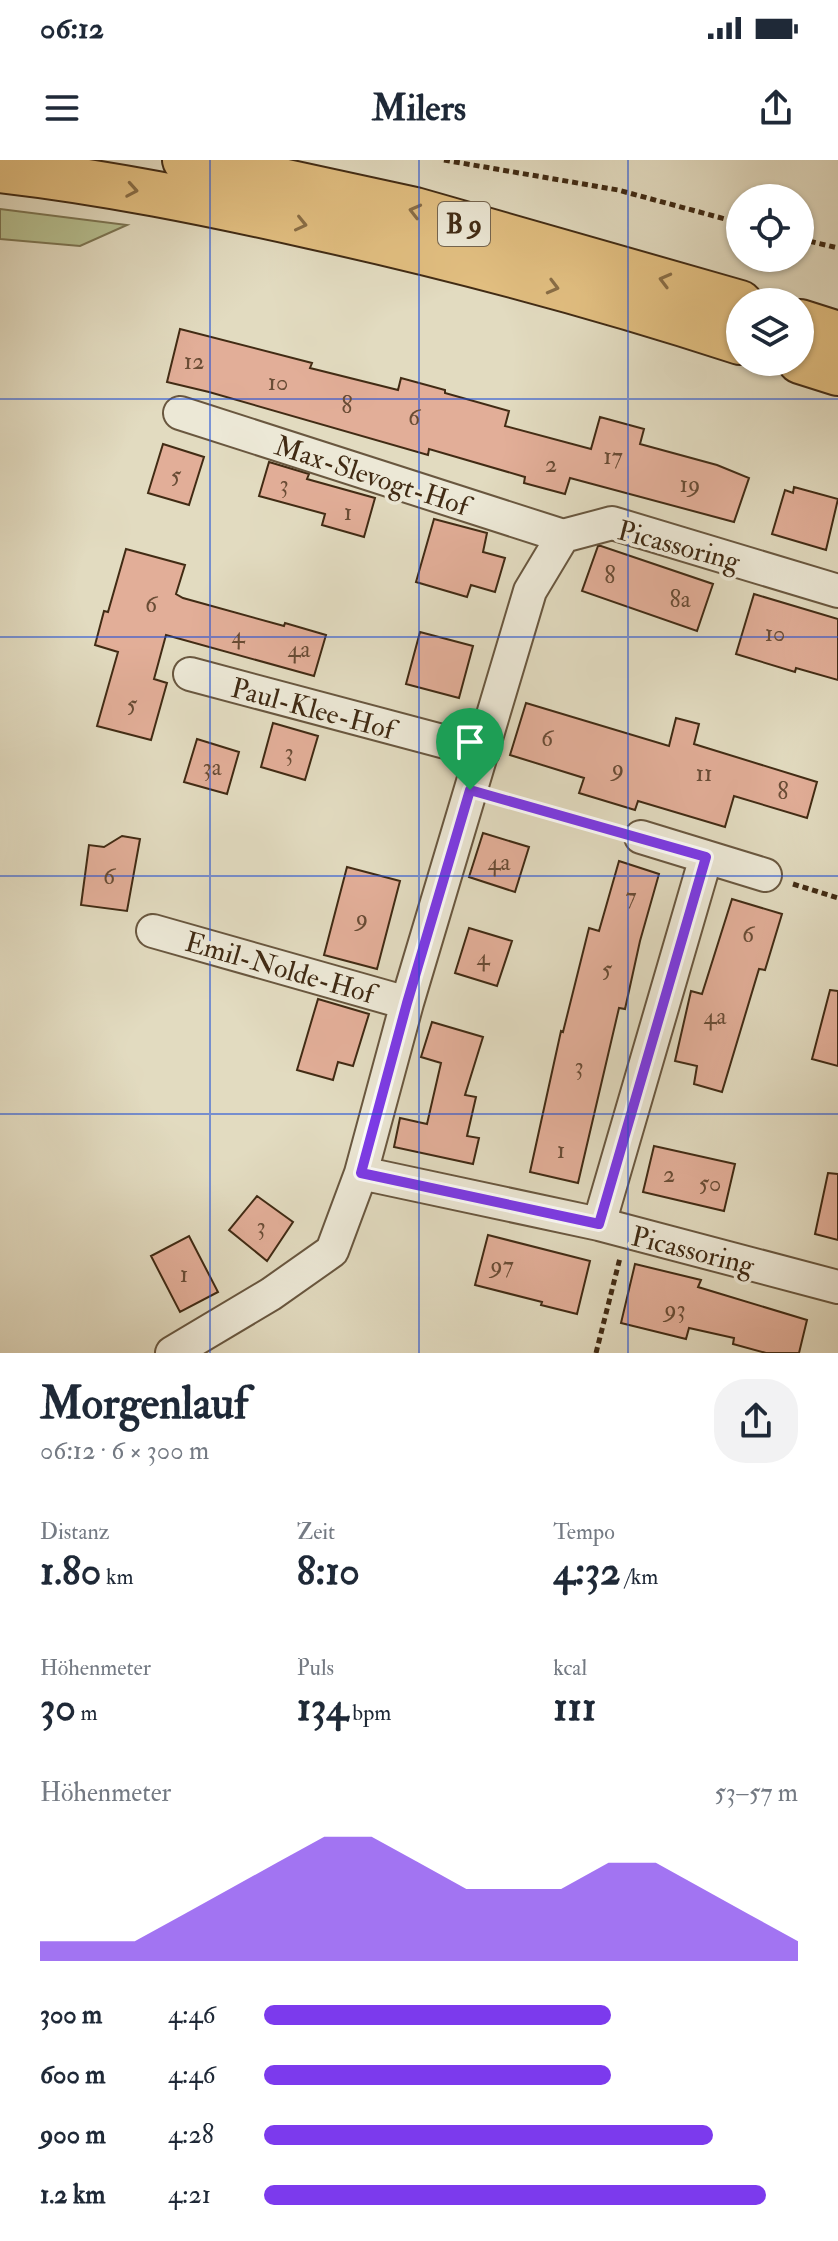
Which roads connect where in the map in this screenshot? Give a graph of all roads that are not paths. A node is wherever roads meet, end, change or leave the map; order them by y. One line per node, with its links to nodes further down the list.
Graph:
1 (185, 160): 3 (highway, B 9, one-way to 1)
2 (0, 170): 6 (highway, B 9, one-way to 6)
3 (726, 299)
4 (814, 326): 5 (highway)
5 (838, 334)
6 (726, 337)
7 (814, 365): 8 (highway)
8 (838, 373)
9 (180, 413): 10 (street, Max-Slevogt-Hof)
10 (563, 536): 11 (street, Picassoring); 13 (street)
11 (838, 591)
12 (190, 674): 13 (street, Paul-Klee-Hof)
13 (483, 752): 18 (street)
14 (641, 837): 15 (street)
15 (706, 857): 16 (street); 20 (street)
16 (765, 875)
17 (153, 931): 18 (street, Emil-Nolde-Hof)
18 (407, 1003): 19 (street)
19 (361, 1173): 20 (street, Picassoring); 22 (street)
20 (612, 1229): 21 (street, Picassoring)
21 (838, 1287)
22 (172, 1353)

